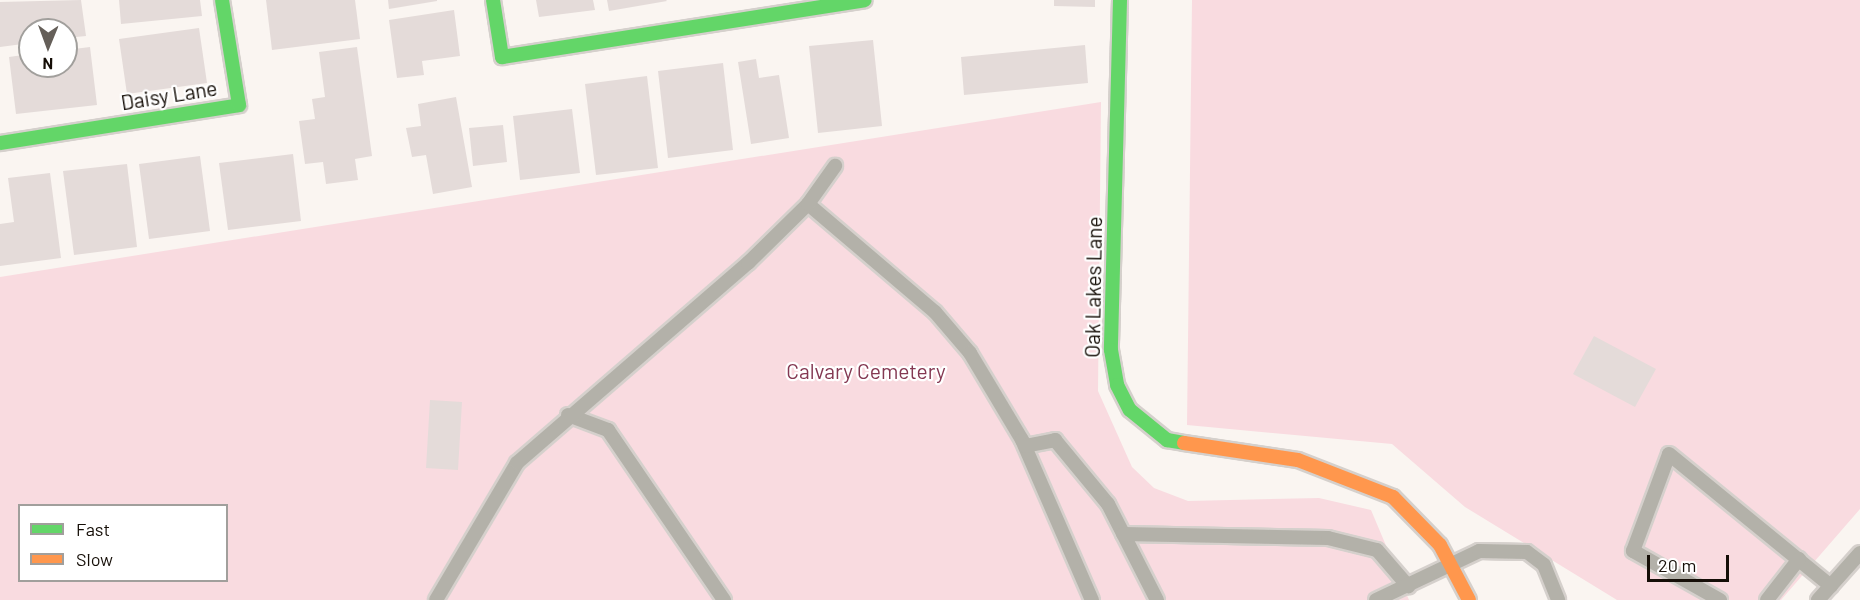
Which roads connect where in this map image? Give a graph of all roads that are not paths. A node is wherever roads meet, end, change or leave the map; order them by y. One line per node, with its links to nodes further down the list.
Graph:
1 (222, 0): 5 (street, Daisy Lane)
2 (493, 0): 3 (street)
3 (865, 0)
4 (1120, 0): 13 (street, Oak Lakes Lane)
5 (0, 143)
6 (835, 166): 7 (lane)
7 (808, 204): 8 (lane); 9 (lane)
8 (568, 415): 16 (lane); 17 (lane)
9 (1025, 446): 10 (lane); 18 (lane)
10 (1123, 534): 14 (lane); 19 (lane)
11 (1860, 553): 15 (lane)
12 (1799, 559): 15 (lane); 23 (lane); 24 (lane)
13 (1451, 563): 14 (lane); 21 (street, Oak Lakes Lane); 22 (lane)
14 (1408, 586): 20 (lane)
15 (1831, 586): 25 (lane)
16 (436, 600)
17 (724, 600)
18 (1092, 600)
19 (1157, 600)
20 (1376, 600)
21 (1469, 600)
22 (1558, 600)
23 (1720, 600)
24 (1767, 600)
25 (1818, 600)

